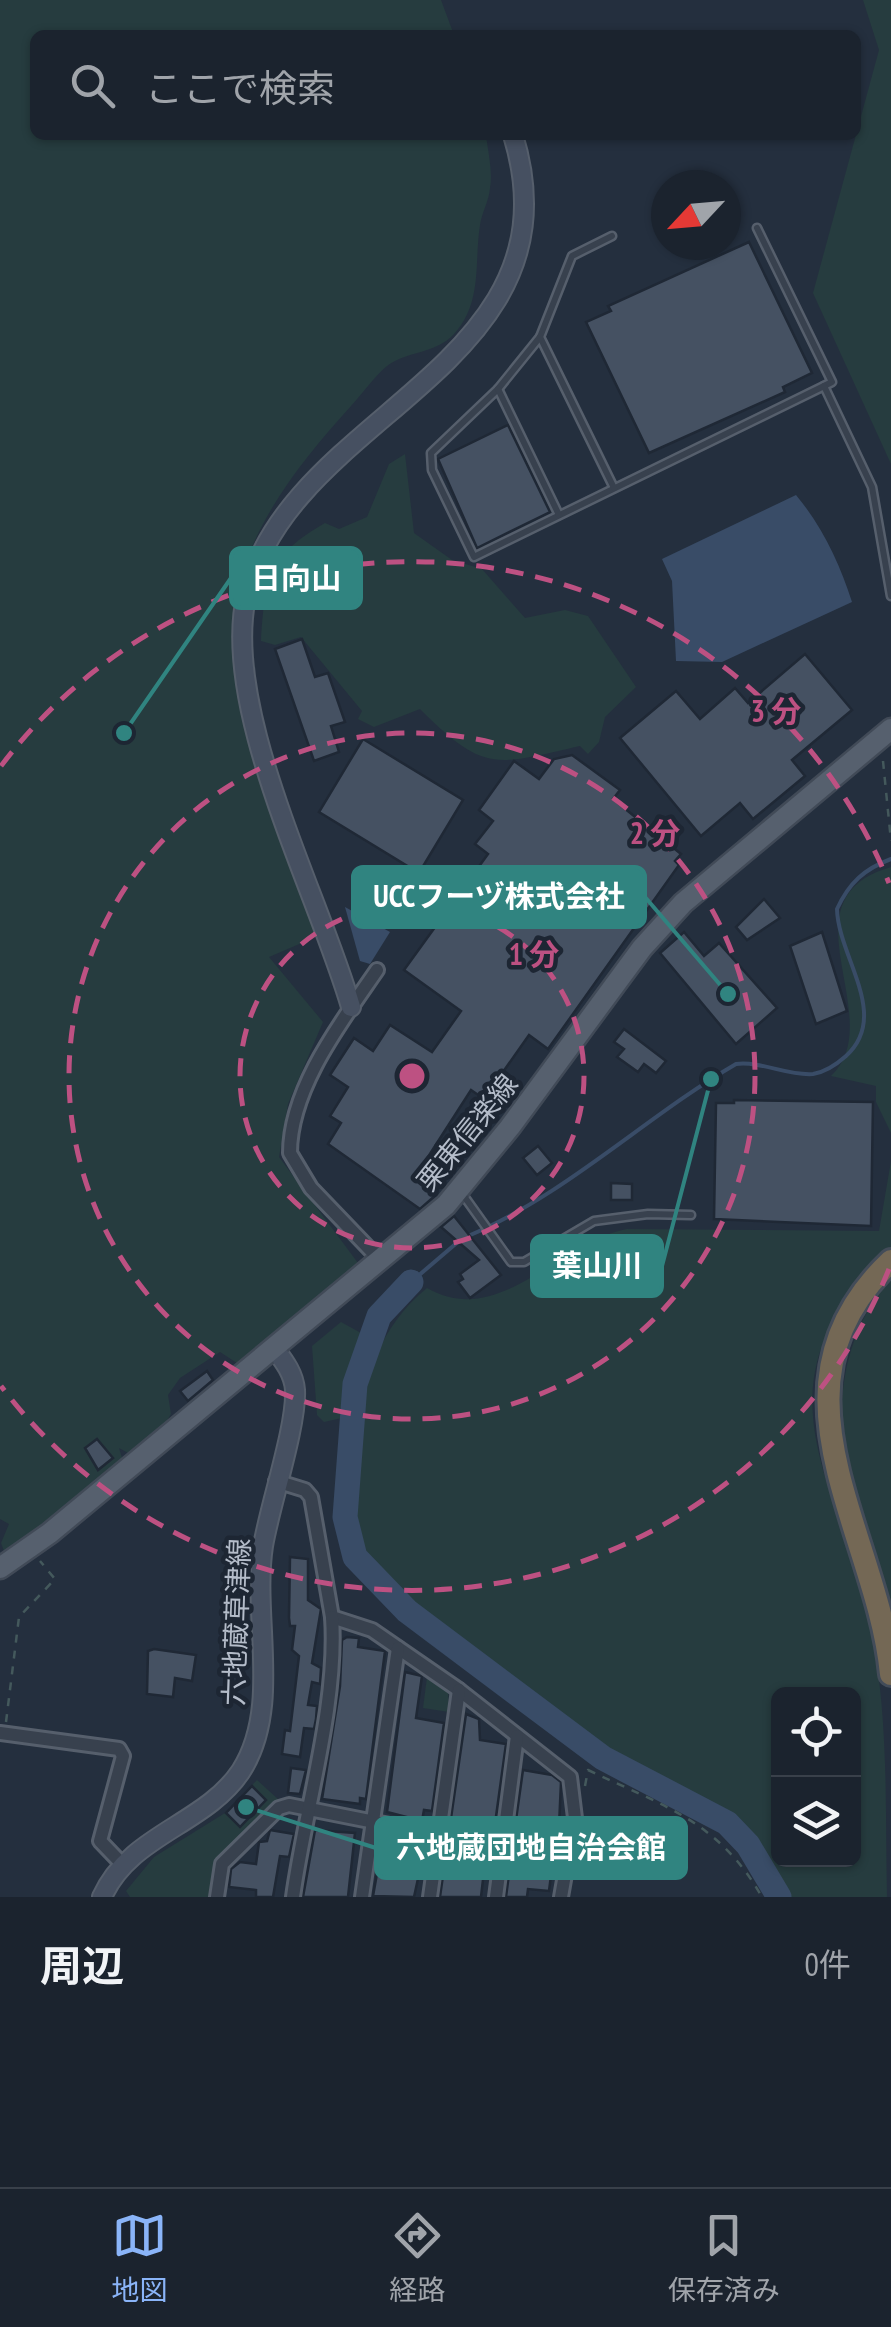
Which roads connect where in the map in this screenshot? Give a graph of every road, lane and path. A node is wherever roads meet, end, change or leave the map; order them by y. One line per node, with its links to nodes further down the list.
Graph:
1 (514, 140): 13 (street)
2 (757, 228): 5 (lane)
3 (612, 236): 4 (lane)
4 (540, 338): 6 (lane); 7 (lane)
5 (824, 386): 7 (lane); 9 (lane)
6 (498, 390): 8 (lane); 8 (lane)
7 (614, 488): 8 (lane)
8 (559, 515)
9 (891, 596)
10 (883, 735): 11 (path); 14 (main road, 栗東信楽線)
11 (891, 842)
12 (377, 970): 13 (street)
13 (351, 1008): 16 (street)
14 (459, 1190): 15 (lane); 16 (main road, 栗東信楽線)
15 (691, 1216)
16 (380, 1260): 18 (main road, 栗東信楽線)
17 (887, 1264): 24 (highway)
18 (276, 1349): 19 (street, 六地蔵草津線); 20 (main road, 栗東信楽線)
19 (276, 1481): 22 (street); 34 (street, 六地蔵草津線)
20 (30, 1548): 21 (main road, 栗東信楽線); 26 (path)
21 (0, 1568)
22 (332, 1616): 23 (street); 28 (street)
23 (398, 1648): 25 (street); 29 (street)
24 (891, 1674)
25 (459, 1690): 27 (street); 31 (street)
26 (2, 1733): 34 (street)
27 (516, 1736): 30 (street); 32 (street)
28 (308, 1806): 29 (street); 36 (street); 37 (street)
29 (374, 1818): 31 (street); 38 (street)
30 (575, 1818): 33 (street); 42 (path)
31 (439, 1833): 32 (street); 39 (street)
32 (502, 1847): 33 (street); 40 (street)
33 (566, 1860): 41 (street)
34 (123, 1866): 35 (street, 六地蔵草津線)
35 (102, 1897)
36 (218, 1897)
37 (293, 1897)
38 (362, 1897)
39 (430, 1897)
40 (496, 1897)
41 (561, 1897)
42 (762, 1897)

